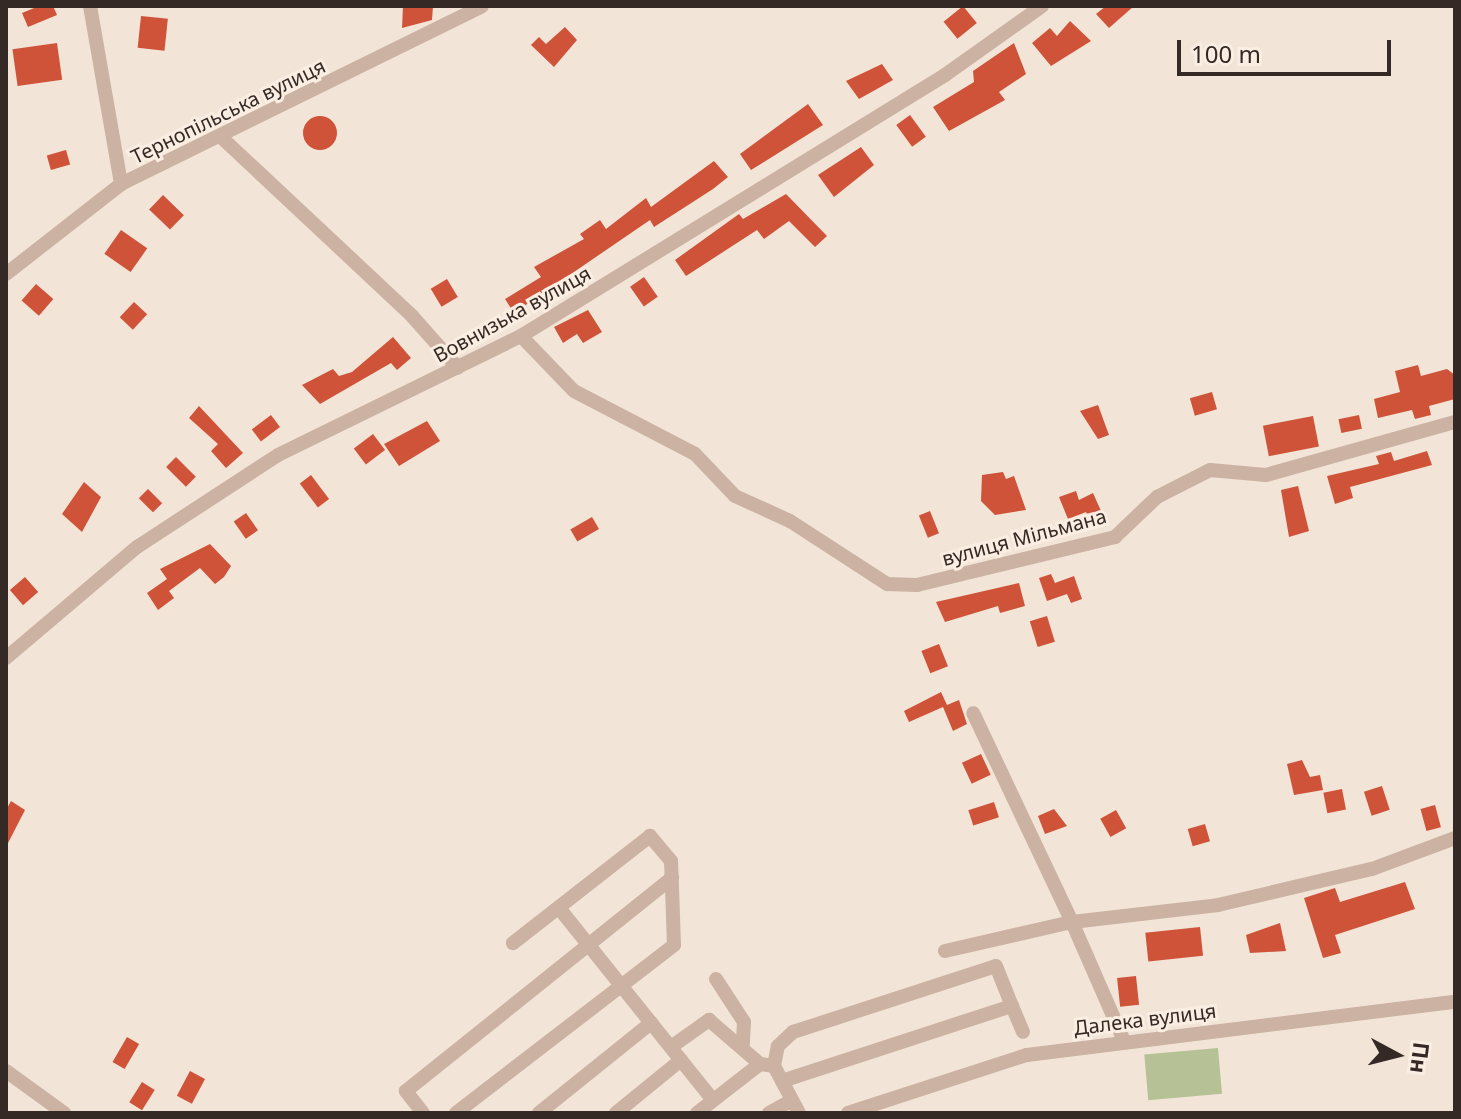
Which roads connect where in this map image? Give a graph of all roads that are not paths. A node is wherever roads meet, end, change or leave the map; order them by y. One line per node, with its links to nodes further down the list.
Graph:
1 (90, 6): 5 (street)
2 (482, 6): 4 (street, Тернопільська вулиця)
3 (1042, 6): 7 (street, Вовнизька вулиця)
4 (221, 137): 5 (street, Тернопільська вулиця); 8 (street)
5 (121, 184): 6 (street, Тернопільська вулиця)
6 (6, 274)
7 (521, 336): 8 (street, Вовнизька вулиця); 9 (street, вулиця Мільмана)
8 (458, 368): 10 (street, Вовнизька вулиця)
9 (1455, 422)
10 (6, 658)
11 (973, 713): 15 (street)
12 (1455, 838): 15 (street)
13 (672, 878): 14 (street); 17 (street); 20 (street)
14 (559, 908): 16 (street); 17 (street)
15 (1072, 922): 18 (street); 25 (street)
16 (513, 943)
17 (589, 945): 20 (street); 36 (street)
18 (945, 951)
19 (716, 979): 26 (street)
20 (623, 987): 23 (street); 37 (street)
21 (1455, 1002): 25 (street, Далека вулиця)
22 (1012, 1006): 24 (street); 29 (street); 31 (street)
23 (651, 1023): 27 (street); 38 (street)
24 (1023, 1032)
25 (1124, 1041): 34 (street, Далека вулиця)
26 (743, 1044): 27 (street); 29 (street)
27 (671, 1047): 28 (street)
28 (681, 1060): 32 (street); 39 (street)
29 (767, 1065): 31 (street); 32 (street)
30 (6, 1071): 35 (street)
31 (782, 1081): 33 (street)
32 (713, 1100): 40 (street)
33 (796, 1106): 41 (street)
34 (882, 1107): 42 (street, Далека вулиця)
35 (64, 1113)
36 (423, 1113)
37 (456, 1113)
38 (539, 1113)
39 (616, 1113)
40 (697, 1113)
41 (769, 1113)
42 (848, 1113)

